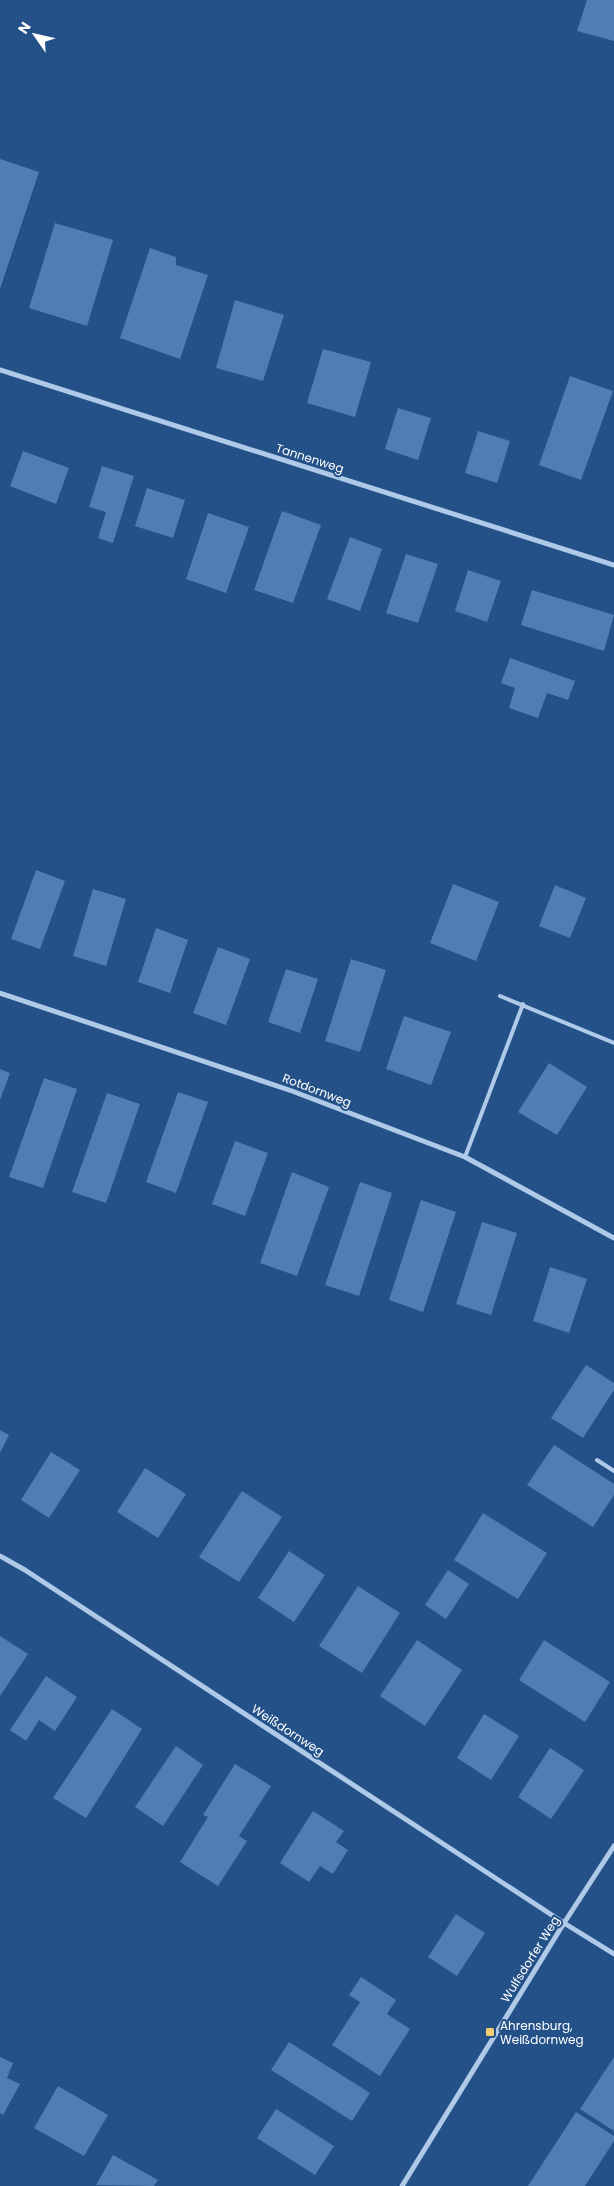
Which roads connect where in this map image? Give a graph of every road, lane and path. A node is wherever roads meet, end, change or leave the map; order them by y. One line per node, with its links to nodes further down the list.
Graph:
1 (0, 370): 2 (street, Tannenweg)
2 (614, 565)
3 (0, 993): 7 (street, Rotdornweg)
4 (500, 996): 5 (lane)
5 (523, 1004): 6 (lane); 7 (lane)
6 (614, 1044)
7 (464, 1157): 8 (street, Rotdornweg)
8 (614, 1238)
9 (597, 1460): 10 (lane)
10 (614, 1471)
11 (0, 1556): 13 (street, Weißdornweg)
12 (614, 1846): 13 (street, Wulfsdorfer Weg)
13 (564, 1923): 14 (street, Weißdornweg); 15 (street, Wulfsdorfer Weg)
14 (614, 1954)
15 (402, 2186)

